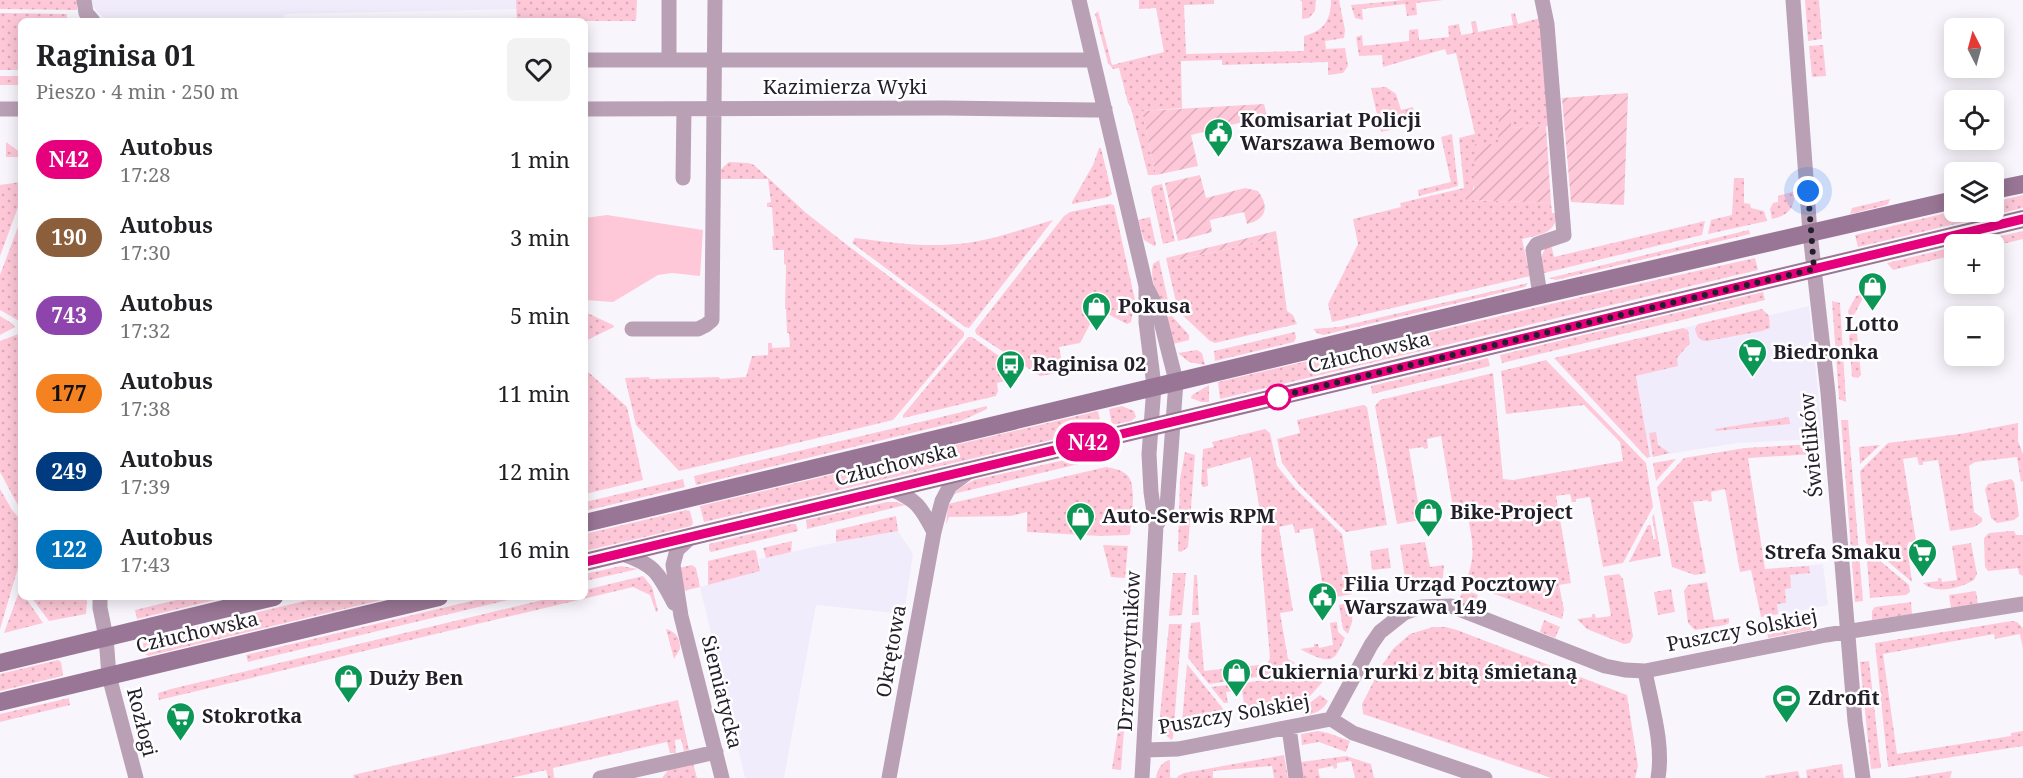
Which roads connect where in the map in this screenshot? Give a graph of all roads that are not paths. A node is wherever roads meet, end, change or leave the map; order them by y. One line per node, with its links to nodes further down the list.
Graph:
1 (84, 0): 7 (street)
2 (669, 0): 8 (street)
3 (715, 0): 10 (street)
4 (1078, 0): 11 (street)
5 (1542, 0): 26 (street)
6 (1792, 0): 23 (street, Świetlików)
7 (90, 18)
8 (669, 59): 9 (street, Kazimierza Wyki); 10 (street, Kazimierza Wyki)
9 (588, 60)
10 (715, 60): 11 (street, Kazimierza Wyki); 12 (street)
11 (1093, 60): 17 (street)
12 (715, 108): 16 (street, Kazimierza Wyki); 17 (street, Kazimierza Wyki); 27 (street)
13 (0, 109): 14 (street)
14 (18, 109)
15 (588, 109): 16 (street, Kazimierza Wyki)
16 (684, 109): 18 (street)
17 (1105, 109): 25 (street)
18 (683, 177)
19 (2023, 183): 20 (street)
20 (2004, 188)
21 (1944, 202): 23 (street, Człuchowska)
22 (2023, 219): 24 (street, Człuchowska)
23 (1810, 233): 24 (street, Świetlików); 26 (street, Człuchowska)
24 (1814, 269): 30 (street, Człuchowska); 45 (street, Świetlików)
25 (1146, 286): 28 (street, Drzeworytników); 29 (street, Drzeworytników)
26 (1540, 295): 28 (street, Człuchowska)
27 (632, 329)
28 (1176, 381): 29 (street, Człuchowska); 30 (street, Drzeworytników)
29 (1154, 386): 31 (street, Drzeworytników); 34 (street, Człuchowska)
30 (1174, 422): 31 (street, Człuchowska); 35 (street, Drzeworytników)
31 (1151, 427): 32 (street, Człuchowska); 35 (street, Drzeworytników)
32 (974, 469): 33 (street, Człuchowska); 36 (street, Okrętowa)
33 (891, 489): 36 (street); 37 (street, Człuchowska)
34 (588, 522)
35 (1156, 526): 53 (street, Drzeworytników)
36 (934, 532): 59 (street, Okrętowa)
37 (691, 537): 38 (street, Człuchowska); 44 (street, Siemiatycka)
38 (620, 553): 39 (street, Człuchowska); 44 (street, Siemiatycka)
39 (588, 561)
40 (100, 600): 46 (street, Rozłogi)
41 (261, 600): 46 (street, Człuchowska)
42 (426, 600): 49 (street, Człuchowska)
43 (2023, 604): 45 (street, Puszczy Solskiej)
44 (681, 616): 54 (street, Siemiatycka)
45 (1848, 632): 48 (street, Puszczy Solskiej); 64 (street, Świetlików)
46 (106, 637): 47 (street, Człuchowska); 49 (street, Rozłogi)
47 (0, 663)
48 (1645, 671): 51 (street, Puszczy Solskiej); 63 (street, Puszczy Solskiej)
49 (109, 676): 50 (street, Człuchowska); 56 (street, Rozłogi)
50 (0, 702)
51 (1331, 719): 52 (street, Puszczy Solskiej); 62 (street, Puszczy Solskiej)
52 (1289, 728): 53 (street, Puszczy Solskiej); 61 (street)
53 (1144, 750): 60 (street, Drzeworytników)
54 (716, 752): 55 (street); 58 (street, Siemiatycka)
55 (651, 773): 57 (street)
56 (136, 778)
57 (600, 778)
58 (722, 778)
59 (889, 778)
60 (1142, 778)
61 (1296, 778)
62 (1485, 778)
63 (1658, 778)
64 (1863, 778)

